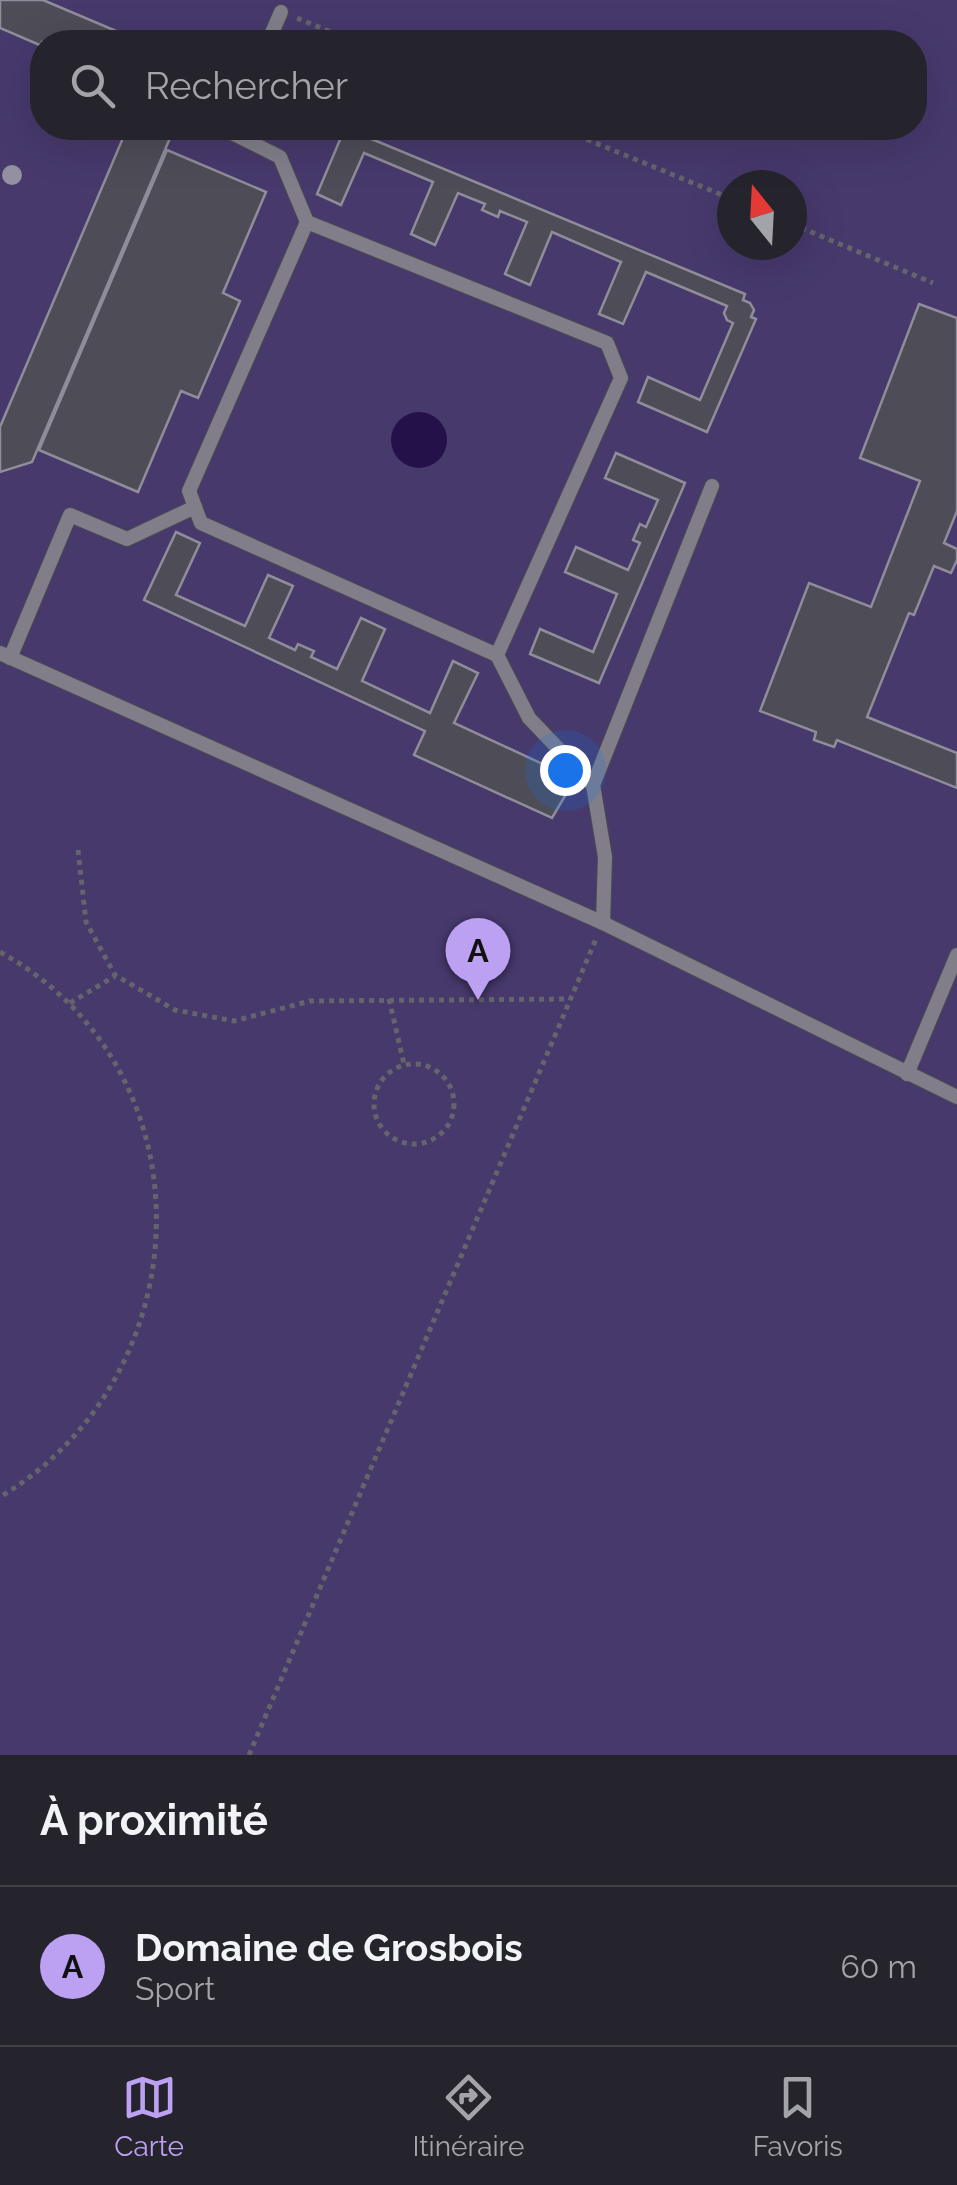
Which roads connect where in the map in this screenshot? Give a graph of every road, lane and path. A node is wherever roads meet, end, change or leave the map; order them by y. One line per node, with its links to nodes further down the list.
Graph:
1 (280, 12): 2 (lane); 3 (path)
2 (273, 30)
3 (324, 30)
4 (246, 140): 7 (lane)
5 (588, 140): 6 (path)
6 (717, 194)
7 (307, 222): 11 (lane); 12 (lane)
8 (807, 230): 9 (path)
9 (933, 283)
10 (712, 486): 14 (lane)
11 (195, 507): 12 (lane); 13 (lane)
12 (497, 655): 14 (lane)
13 (5, 656): 16 (lane)
14 (593, 785): 16 (lane)
15 (78, 850): 19 (path)
16 (603, 923): 21 (path); 24 (lane)
17 (0, 952): 22 (path)
18 (957, 956): 24 (lane)
19 (115, 976): 20 (path); 22 (path)
20 (390, 998): 21 (path); 23 (path)
21 (568, 999): 27 (path)
22 (70, 1003): 26 (path)
23 (404, 1064): 23 (path)
24 (907, 1074): 25 (lane)
25 (957, 1097)
26 (0, 1497)
27 (249, 1755)

